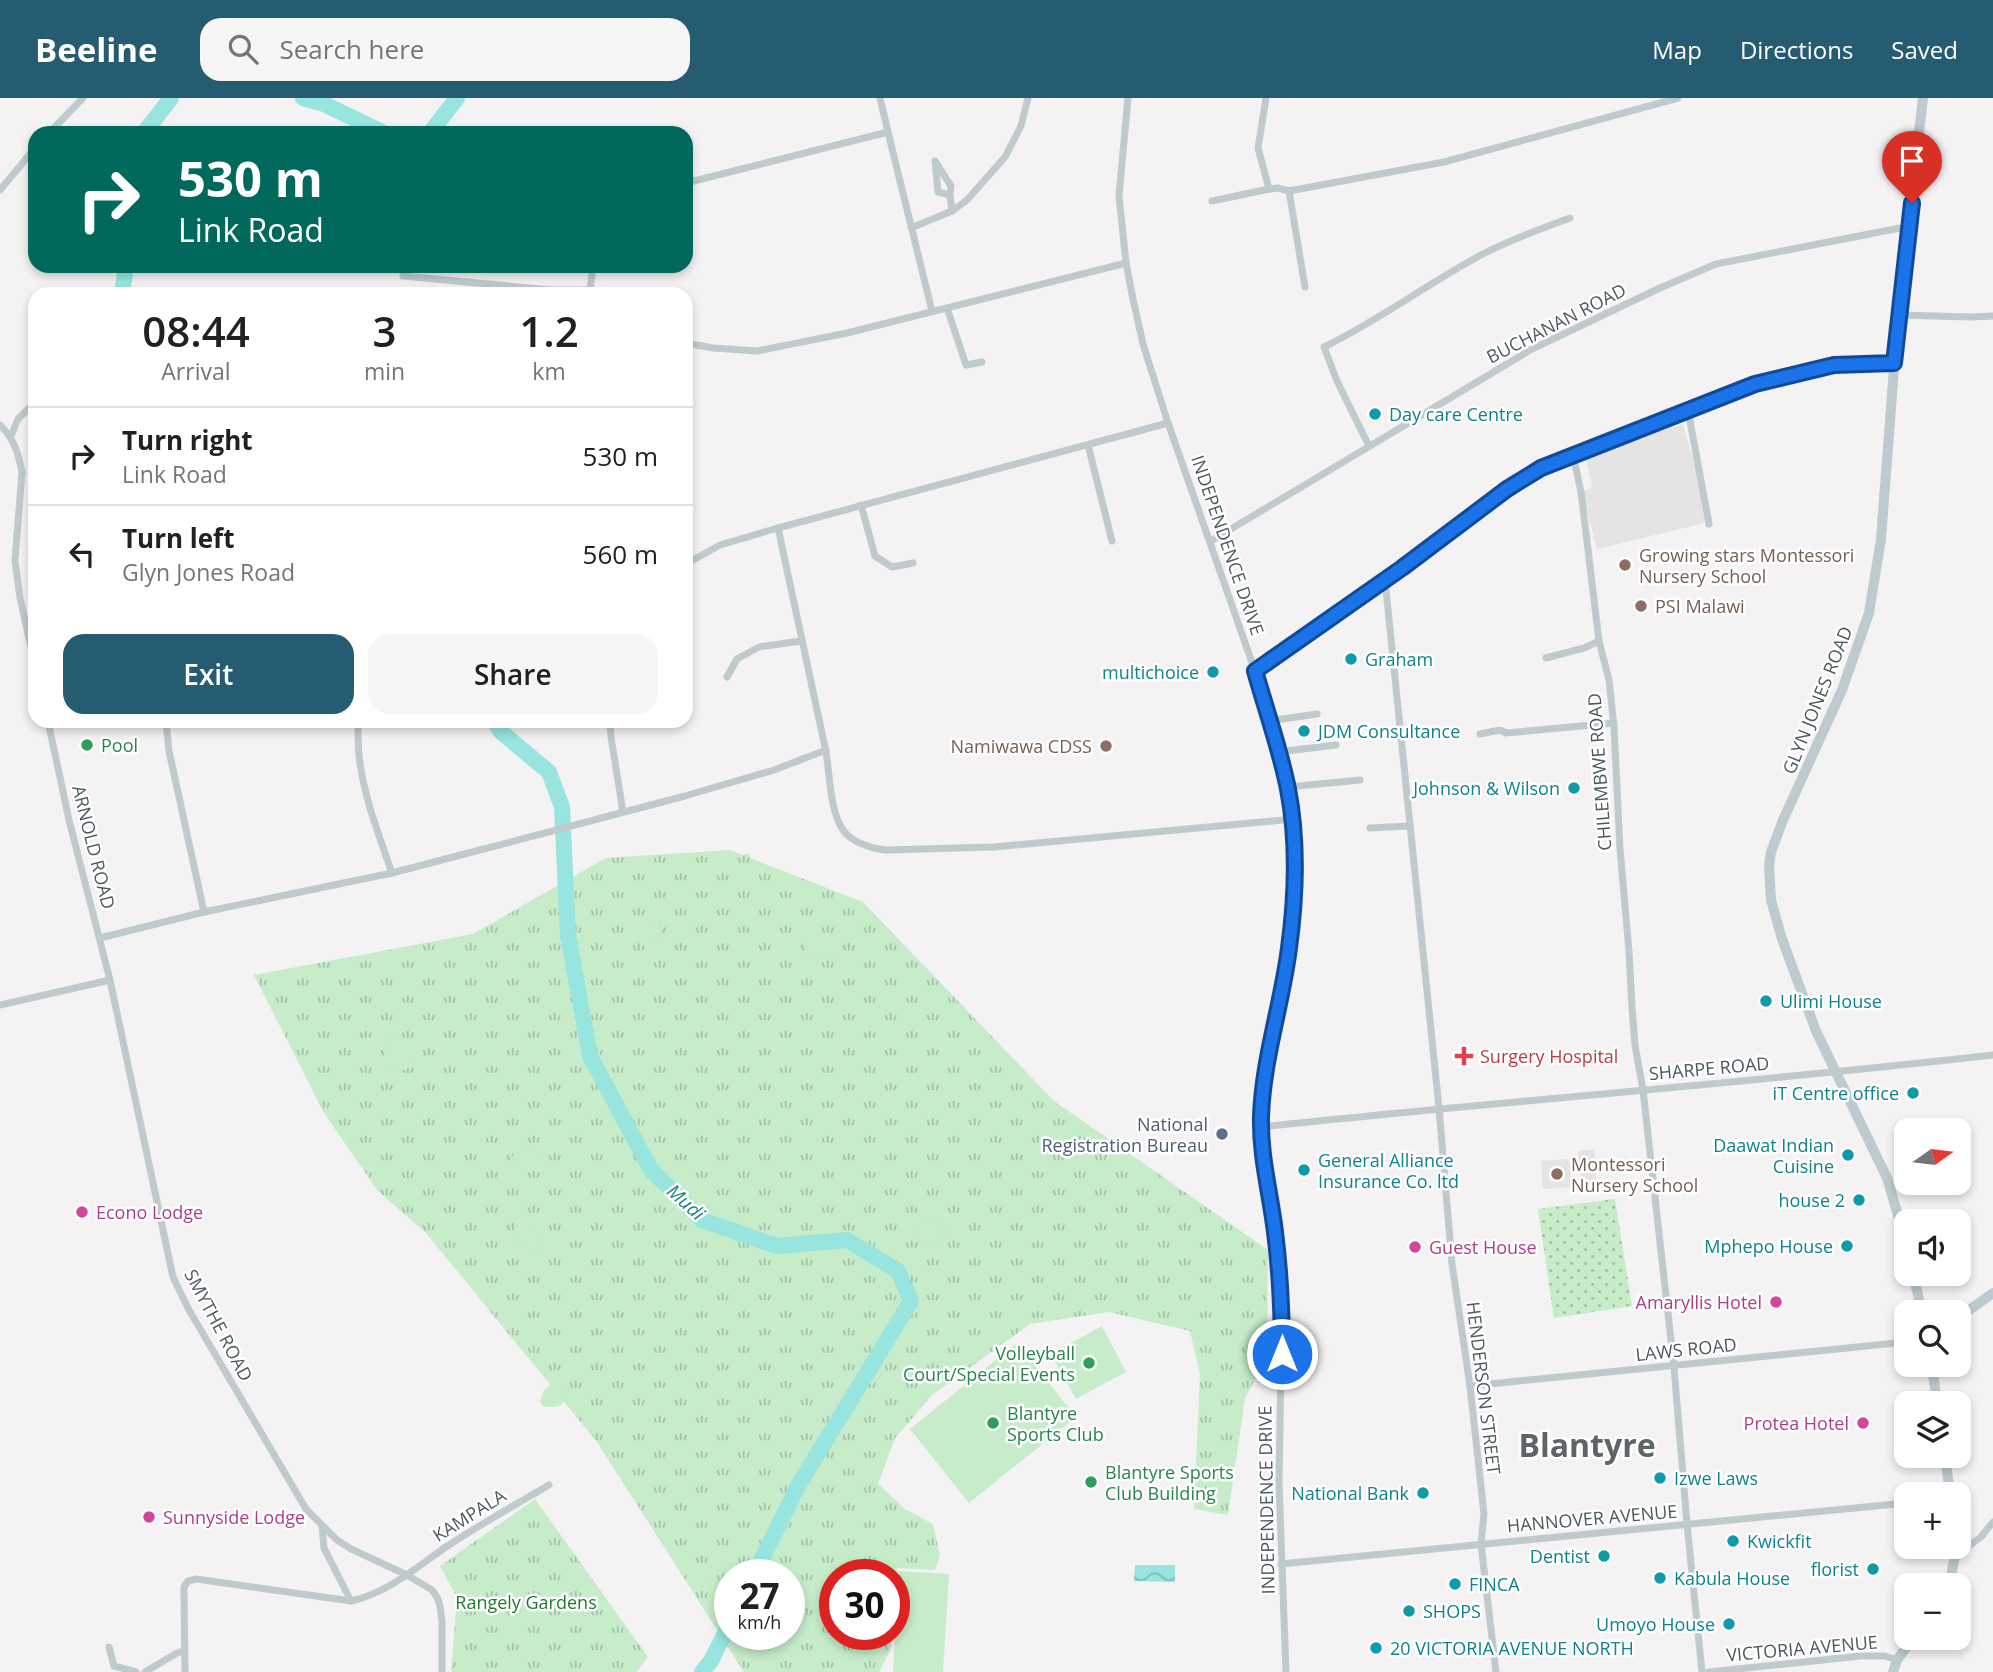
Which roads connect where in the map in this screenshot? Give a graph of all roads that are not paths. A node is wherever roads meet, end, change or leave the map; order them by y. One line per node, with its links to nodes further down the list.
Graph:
1 (83, 98): 8 (street)
2 (880, 98): 9 (street)
3 (1028, 98): 17 (street)
4 (1128, 98): 21 (street, INDEPENDENCE DRIVE)
5 (1266, 98): 12 (street)
6 (1678, 98): 14 (street)
7 (1923, 98): 20 (street, GLYN JONES ROAD)
8 (56, 126)
9 (888, 132): 11 (street); 19 (street)
10 (28, 156): 13 (street)
11 (693, 181)
12 (1269, 189): 14 (street); 16 (street)
13 (0, 190)
14 (1289, 191): 24 (street)
15 (950, 195): 17 (street)
16 (1212, 201)
17 (952, 211): 19 (street)
18 (1570, 218): 38 (street)
19 (911, 228): 26 (street)
20 (1909, 229): 27 (street, GLYN JONES ROAD); 38 (street, BUCHANAN ROAD)
21 (1126, 263): 25 (street); 34 (street, INDEPENDENCE DRIVE)
22 (403, 275): 23 (street)
23 (520, 287)
24 (1305, 287)
25 (947, 308): 26 (street); 30 (street)
26 (932, 311): 29 (street)
27 (1898, 315): 28 (street); 31 (street, GLYN JONES ROAD)
28 (1993, 316)
29 (693, 344)
30 (982, 362)
31 (1894, 363): 33 (street); 77 (street, GLYN JONES ROAD)
32 (28, 409): 36 (street)
33 (1688, 410): 39 (street); 41 (street)
34 (1168, 423): 37 (street); 44 (street, INDEPENDENCE DRIVE)
35 (0, 425): 36 (street)
36 (11, 436): 48 (street)
37 (1088, 445): 40 (street); 43 (street)
38 (1369, 446): 44 (street, BUCHANAN ROAD)
39 (1573, 455): 47 (street); 50 (street, CHILEMBWE ROAD)
40 (861, 505): 42 (street); 46 (street)
41 (1709, 524)
42 (778, 527): 45 (street); 49 (street)
43 (1112, 541)
44 (1211, 541): 52 (street, INDEPENDENCE DRIVE)
45 (693, 560)
46 (913, 563)
47 (1385, 580): 52 (street); 69 (street, HENDERSON STREET)
48 (28, 633)
49 (801, 641): 53 (street); 63 (street)
50 (1599, 641): 51 (street); 56 (street, CHILEMBWE ROAD)
51 (1546, 658)
52 (1255, 671): 55 (street, INDEPENDENCE DRIVE)
53 (727, 677)
54 (1317, 714): 55 (street)
55 (1269, 721): 64 (street, INDEPENDENCE DRIVE)
56 (1614, 723): 61 (street); 78 (street, CHILEMBWE ROAD)
57 (49, 728): 73 (street, ARNOLD ROAD)
58 (167, 728): 72 (street)
59 (358, 728): 71 (street)
60 (610, 728): 67 (street)
61 (1480, 734)
62 (1336, 745): 64 (street)
63 (826, 750): 67 (street); 68 (street)
64 (1278, 752): 66 (street, INDEPENDENCE DRIVE)
65 (1360, 780): 66 (street)
66 (1288, 787): 68 (street, INDEPENDENCE DRIVE)
67 (623, 812): 71 (street)
68 (1293, 819): 80 (street, INDEPENDENCE DRIVE)
69 (1409, 826): 70 (street); 79 (street, HENDERSON STREET)
70 (1370, 828)
71 (392, 873): 72 (street)
72 (204, 912): 73 (street)
73 (100, 938): 74 (street, ARNOLD ROAD)
74 (110, 980): 75 (street); 91 (street, SMYTHE ROAD)
75 (0, 1004)
76 (1993, 1055): 77 (street, SHARPE ROAD)
77 (1837, 1073): 78 (street, SHARPE ROAD); 81 (street, GLYN JONES ROAD)
78 (1643, 1090): 79 (street, SHARPE ROAD); 85 (street, CHILEMBWE ROAD)
79 (1439, 1108): 80 (street, SHARPE ROAD); 86 (street, HENDERSON STREET)
80 (1261, 1127): 94 (street, INDEPENDENCE DRIVE)
81 (1896, 1209)
82 (1993, 1293): 83 (street)
83 (1971, 1309)
84 (1894, 1343): 85 (street, LAWS ROAD)
85 (1674, 1367): 86 (street, LAWS ROAD); 90 (street, CHILEMBWE ROAD)
86 (1470, 1387): 92 (street, HENDERSON STREET)
87 (549, 1485): 95 (street, KAMPALA)
88 (1894, 1504): 90 (street, HANNOVER AVENUE)
89 (1993, 1522): 93 (street)
90 (1686, 1524): 92 (street, HANNOVER AVENUE); 107 (street, CHILEMBWE ROAD)
91 (322, 1526): 95 (street, SMYTHE ROAD); 96 (street)
92 (1481, 1544): 94 (street, HANNOVER AVENUE); 106 (street, HENDERSON STREET)
93 (1971, 1546)
94 (1282, 1564): 105 (street, INDEPENDENCE DRIVE)
95 (407, 1575): 96 (street, KAMPALA); 104 (street, SMYTHE ROAD)
96 (351, 1601): 99 (street)
97 (109, 1647): 101 (street)
98 (1904, 1650): 100 (street)
99 (184, 1651): 102 (street); 103 (street)
100 (1897, 1660): 108 (street, VICTORIA AVENUE); 109 (street)
101 (136, 1672)
102 (145, 1672)
103 (185, 1672)
104 (442, 1672)
105 (1286, 1672)
106 (1496, 1672)
107 (1702, 1672)
108 (1709, 1672)
109 (1893, 1672)

